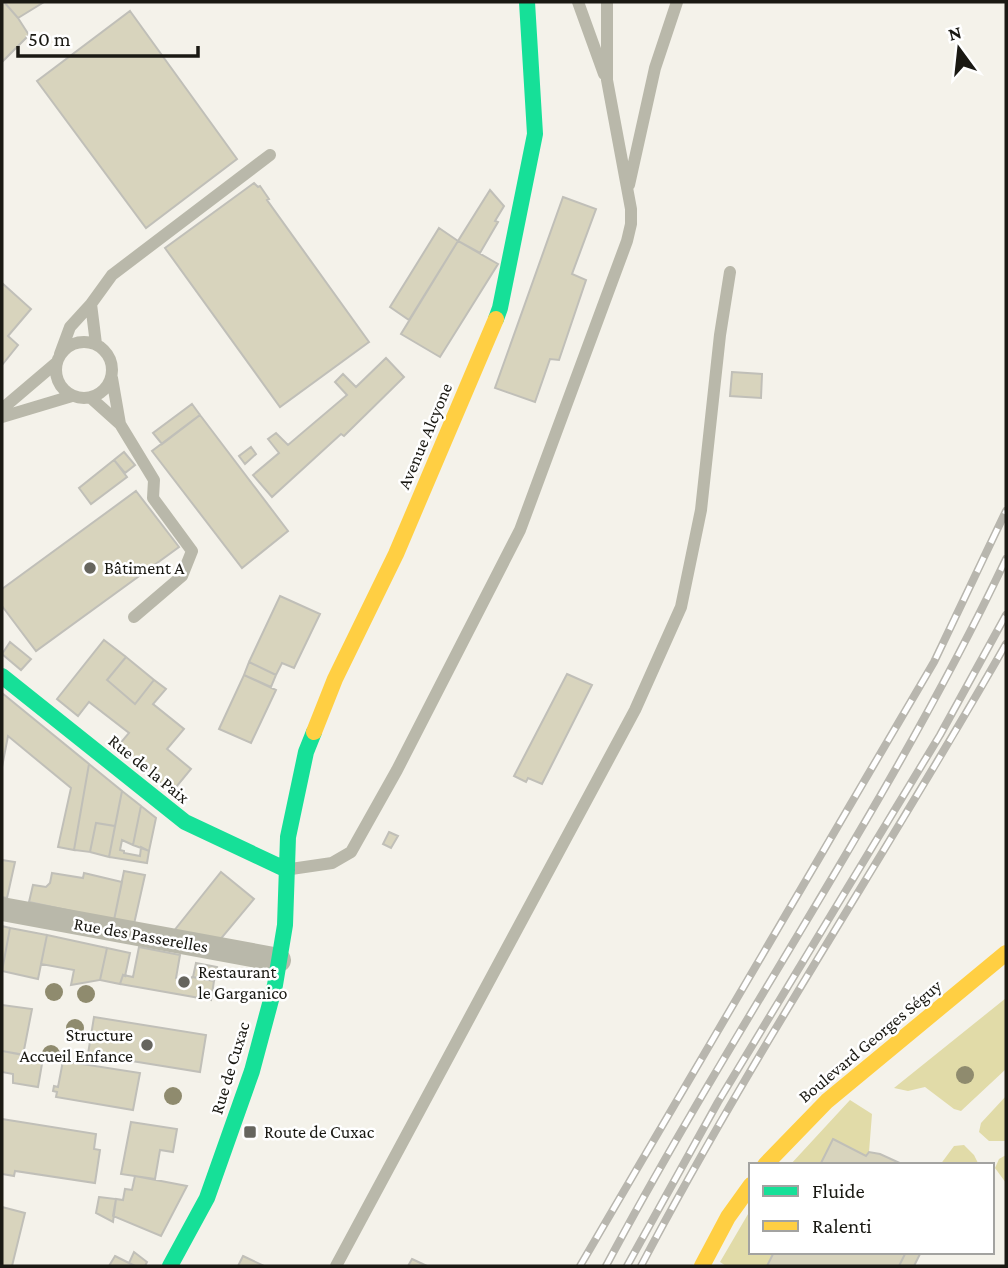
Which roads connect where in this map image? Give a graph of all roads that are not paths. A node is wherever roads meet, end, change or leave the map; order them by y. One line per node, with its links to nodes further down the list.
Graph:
1 (527, 2): 20 (street, Avenue Alcyone)
2 (578, 2): 5 (lane)
3 (607, 2): 5 (lane)
4 (677, 2): 7 (lane)
5 (607, 80): 7 (lane)
6 (270, 155): 9 (lane)
7 (628, 192): 20 (lane)
8 (730, 272): 27 (lane)
9 (90, 304): 10 (lane); 11 (lane)
10 (96, 344): 11 (lane); 12 (lane)
11 (58, 358): 13 (lane); 15 (lane)
12 (112, 378): 14 (lane); 17 (lane)
13 (72, 396): 14 (lane); 16 (lane)
14 (91, 398): 17 (lane)
15 (2, 409)
16 (2, 417)
17 (120, 424): 18 (lane)
18 (134, 617)
19 (2, 676): 20 (street, Rue de la Paix)
20 (287, 870): 23 (street, Rue de Cuxac)
21 (2, 909): 23 (street, Rue des Passerelles)
22 (1006, 953): 24 (street, Boulevard Georges Séguy)
23 (279, 960): 26 (street, Rue de Cuxac)
24 (767, 1163)
25 (749, 1188): 28 (street)
26 (170, 1266)
27 (336, 1266)
28 (702, 1266)

